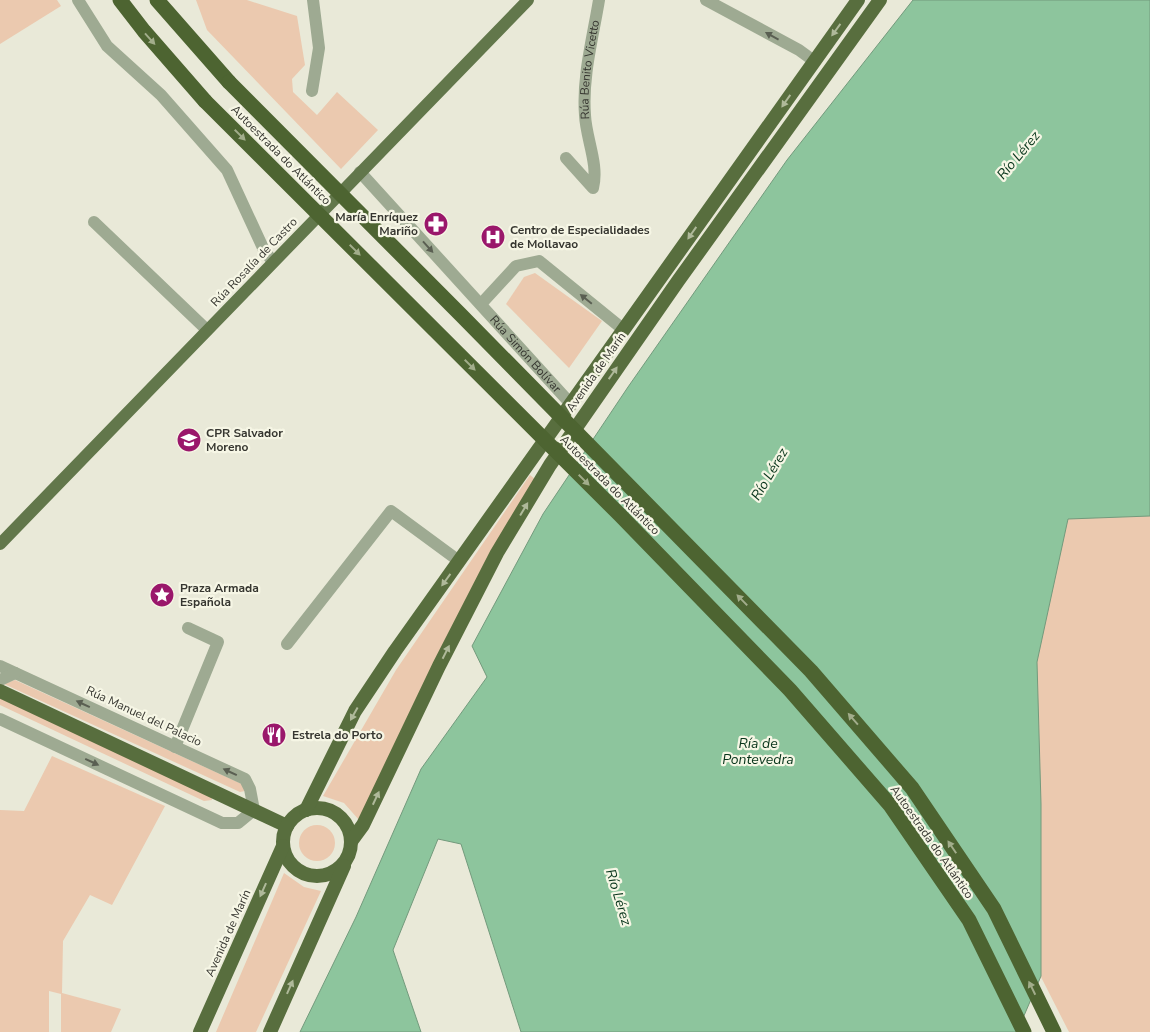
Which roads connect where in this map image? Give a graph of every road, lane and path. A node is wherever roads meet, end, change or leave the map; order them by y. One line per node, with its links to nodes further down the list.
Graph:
1 (78, 0): 15 (street)
2 (120, 0): 38 (highway, Autoestrada do Atlántico, one-way to 38, bridge)
3 (157, 0): 39 (highway, Autoestrada do Atlántico, one-way to 3, bridge)
4 (313, 0): 11 (street)
5 (528, 0): 13 (main road, Rúa Rosalía de Castro)
6 (599, 0): 12 (street, Rúa Benito Vicetto)
7 (706, 0): 10 (street, one-way to 7)
8 (858, 0): 10 (highway, Avenida de Marín, one-way to 10)
9 (880, 0): 33 (highway, Avenida de Marín, one-way to 9)
10 (814, 61): 18 (highway, Avenida de Marín, one-way to 18)
11 (312, 91)
12 (566, 158)
13 (360, 172): 15 (main road, Rúa Rosalía de Castro); 16 (street, Rúa Simón Bolívar, one-way to 16)
14 (94, 222): 17 (street)
15 (273, 262): 17 (main road, Rúa Rosalía de Castro)
16 (481, 304): 18 (street, Rúa Simón Bolívar, one-way to 16); 19 (street, Rúa Simón Bolívar)
17 (207, 330): 20 (main road, Rúa Rosalía de Castro)
18 (624, 330): 19 (highway, Avenida de Marín)
19 (570, 403): 21 (highway, Avenida de Marín)
20 (0, 544)
21 (459, 562): 23 (street); 31 (highway, Avenida de Marín, one-way to 31)
22 (188, 628): 29 (street)
23 (287, 644)
24 (0, 666): 25 (street, Rúa Manuel del Palacio)
25 (15, 673): 26 (street); 29 (street, Rúa Manuel del Palacio, one-way to 25)
26 (0, 680)
27 (0, 691): 30 (highway)
28 (0, 719): 30 (street, one-way to 30)
29 (175, 747): 30 (street, Rúa Manuel del Palacio, one-way to 29)
30 (254, 810): 32 (highway)
31 (306, 810): 32 (highway); 33 (highway)
32 (287, 826): 34 (highway)
33 (352, 840): 35 (highway)
34 (283, 846): 35 (highway); 36 (highway, Avenida de Marín, one-way to 36)
35 (345, 863): 37 (highway, one-way to 35)
36 (200, 1032)
37 (270, 1032)
38 (1024, 1032)
39 (1054, 1032)

